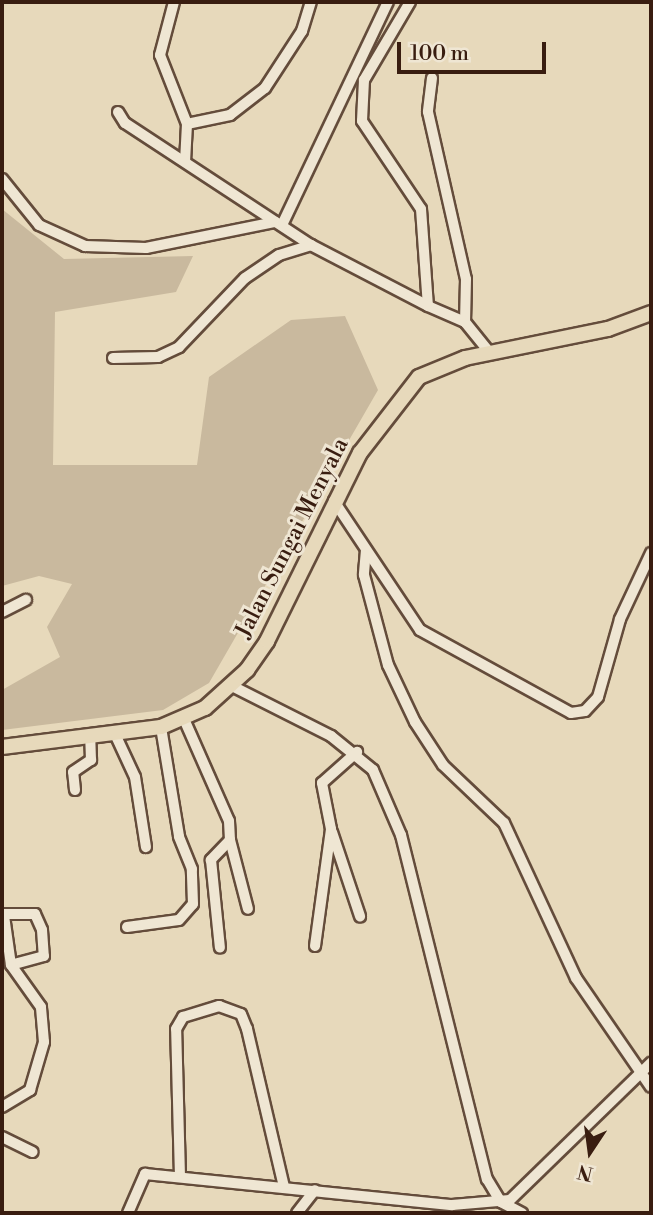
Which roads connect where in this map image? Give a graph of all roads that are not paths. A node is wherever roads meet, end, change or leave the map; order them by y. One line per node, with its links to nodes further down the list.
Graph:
1 (174, 2): 7 (street)
2 (311, 2): 7 (street)
3 (388, 2): 10 (street)
4 (410, 2): 12 (street)
5 (432, 78): 14 (street)
6 (118, 112): 8 (street)
7 (187, 124): 8 (street)
8 (185, 160): 10 (street)
9 (2, 179): 10 (street)
10 (279, 223): 11 (street)
11 (312, 245): 12 (street); 16 (street)
12 (428, 306): 14 (street)
13 (651, 313): 15 (main road, Jalan Sungai Menyala)
14 (465, 322): 15 (street)
15 (490, 353): 17 (main road, Jalan Sungai Menyala)
16 (113, 358)
17 (334, 501): 18 (street); 22 (main road, Jalan Sungai Menyala)
18 (366, 550): 19 (street); 41 (street)
19 (651, 553)
20 (26, 600): 21 (street)
21 (2, 612)
22 (232, 686): 23 (main road, Jalan Sungai Menyala); 28 (street)
23 (184, 719): 24 (main road, Jalan Sungai Menyala); 31 (street)
24 (161, 727): 25 (main road, Jalan Sungai Menyala); 36 (street)
25 (116, 734): 26 (main road, Jalan Sungai Menyala); 32 (street)
26 (90, 736): 27 (main road, Jalan Sungai Menyala); 29 (street)
27 (2, 747)
28 (357, 752): 30 (street); 49 (street)
29 (75, 790)
30 (331, 829): 35 (street); 37 (street)
31 (230, 840): 33 (street); 38 (street)
32 (146, 847)
33 (248, 909)
34 (3, 915): 39 (street); 39 (street)
35 (360, 916)
36 (127, 927)
37 (315, 946)
38 (220, 948)
39 (11, 965): 43 (street)
40 (651, 1063): 41 (street)
41 (643, 1072): 42 (street); 49 (street)
42 (651, 1087)
43 (2, 1107)
44 (2, 1137): 45 (street)
45 (33, 1152)
46 (180, 1177): 47 (street); 47 (street); 50 (street)
47 (284, 1187): 48 (street)
48 (315, 1190): 49 (street); 51 (street)
49 (501, 1202): 52 (street)
50 (128, 1213)
51 (297, 1213)
52 (522, 1213)

